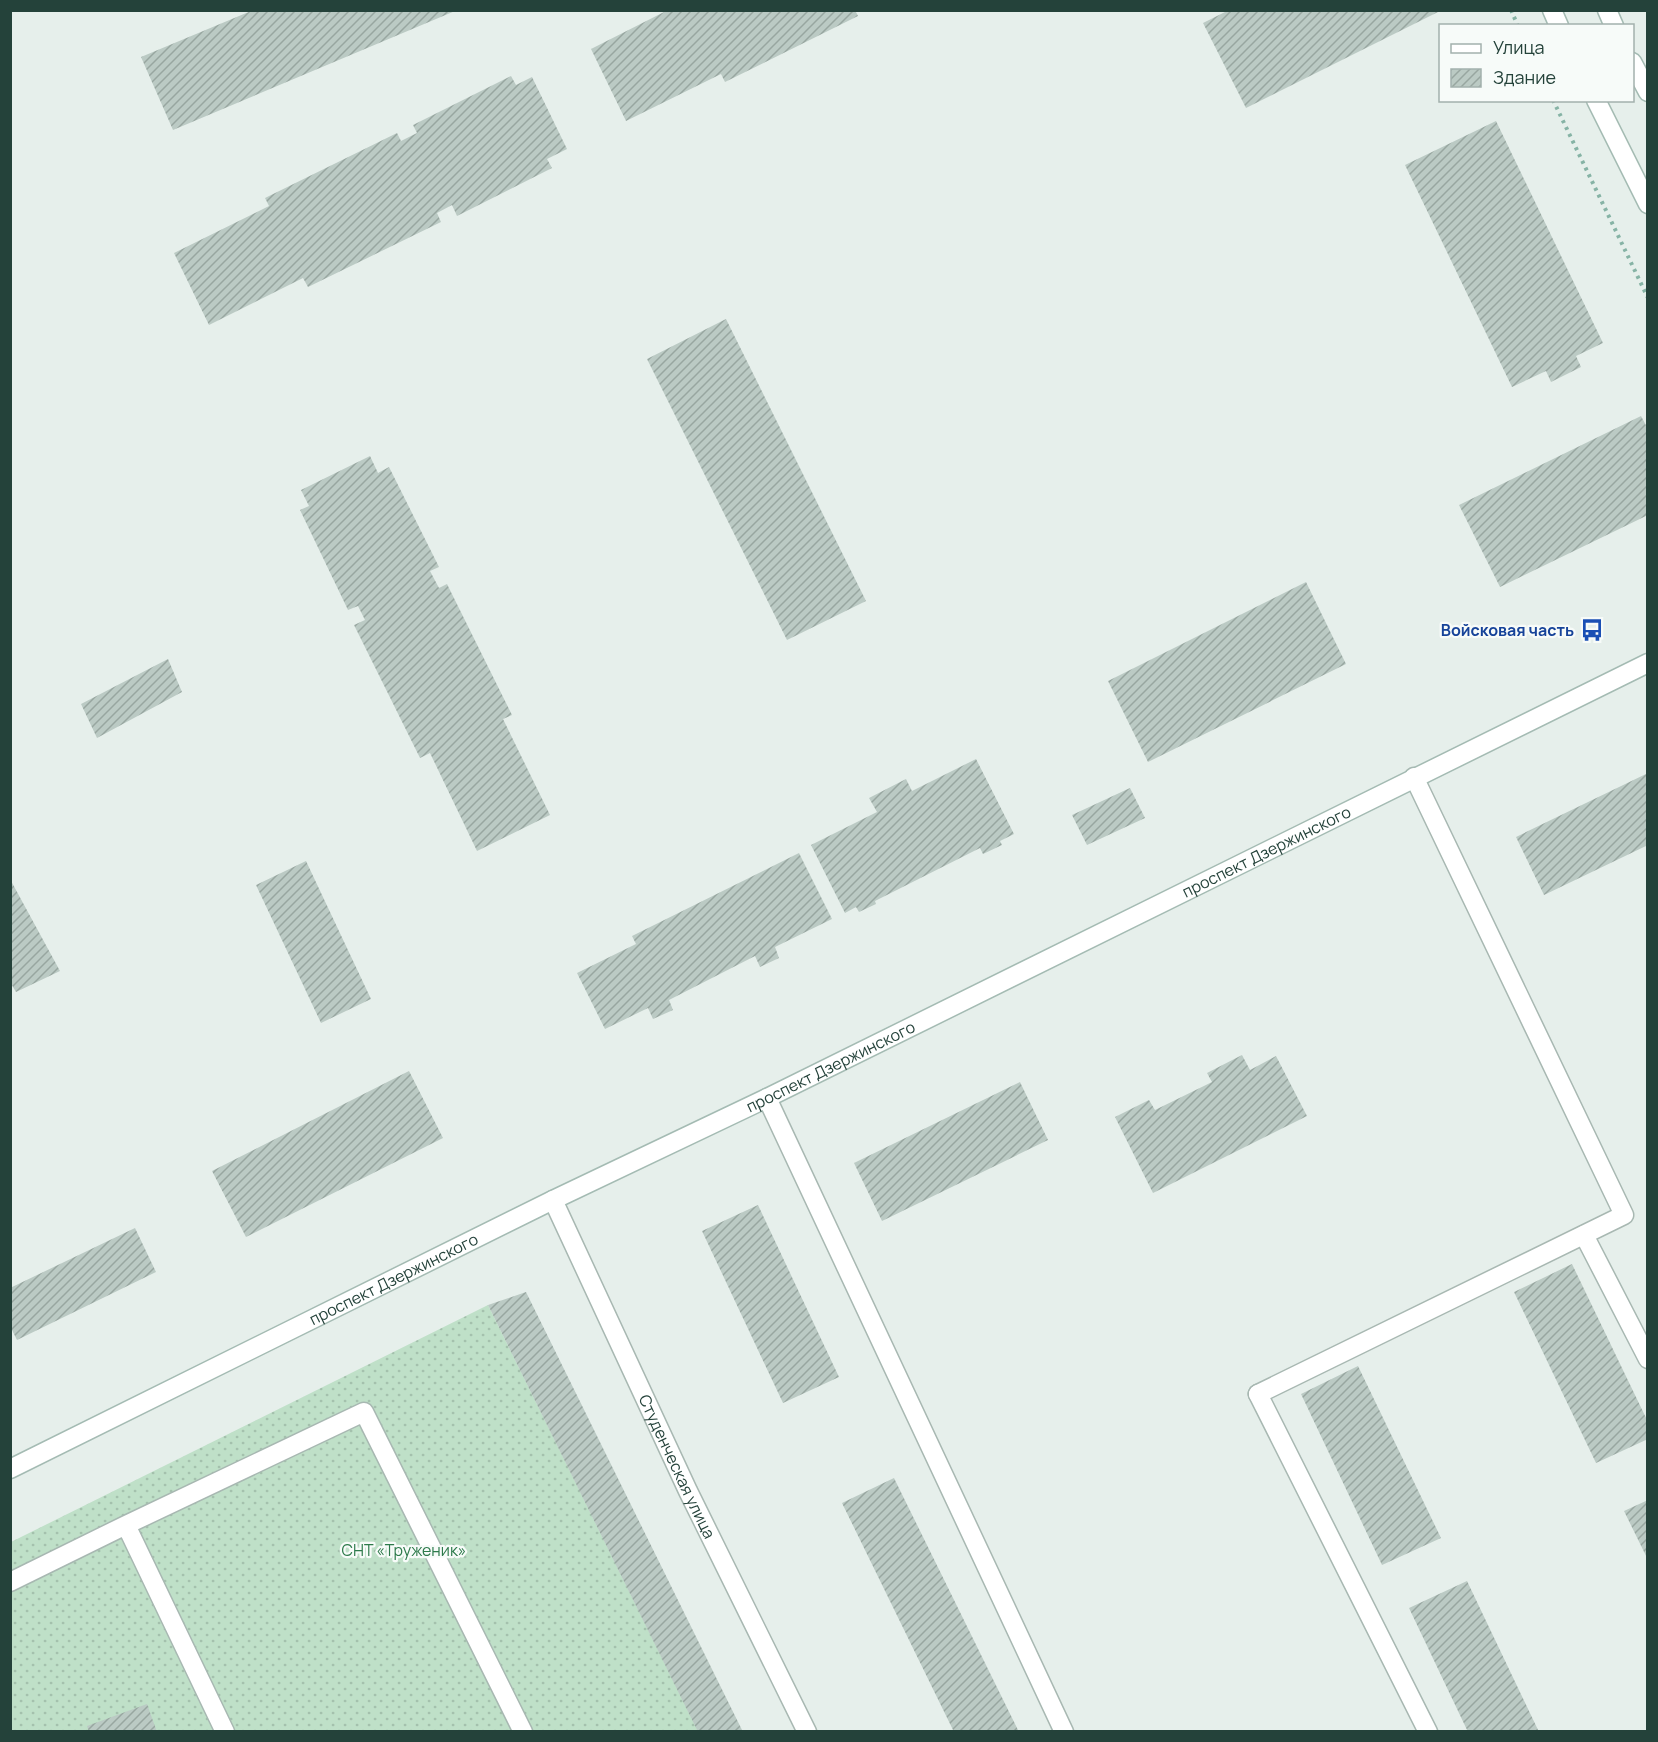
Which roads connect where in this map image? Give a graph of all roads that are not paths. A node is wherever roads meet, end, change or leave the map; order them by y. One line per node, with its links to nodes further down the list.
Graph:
1 (1552, 10): 3 (street)
2 (1606, 10): 4 (street)
3 (1558, 24)
4 (1613, 24)
5 (1634, 66): 6 (street)
6 (1647, 93)
7 (1597, 102): 8 (street)
8 (1647, 204)
9 (1647, 663): 10 (street, проспект Дзержинского)
10 (1414, 777): 11 (street, проспект Дзержинского); 13 (street)
11 (767, 1098): 12 (street, проспект Дзержинского); 21 (street)
12 (553, 1200): 15 (street, проспект Дзержинского); 20 (street, Студенческая улица)
13 (1584, 1234): 14 (street); 22 (street)
14 (1647, 1359)
15 (10, 1469)
16 (126, 1525): 17 (street); 18 (street); 19 (street)
17 (10, 1582)
18 (225, 1731)
19 (523, 1731)
20 (807, 1731)
21 (1064, 1731)
22 (1428, 1731)

